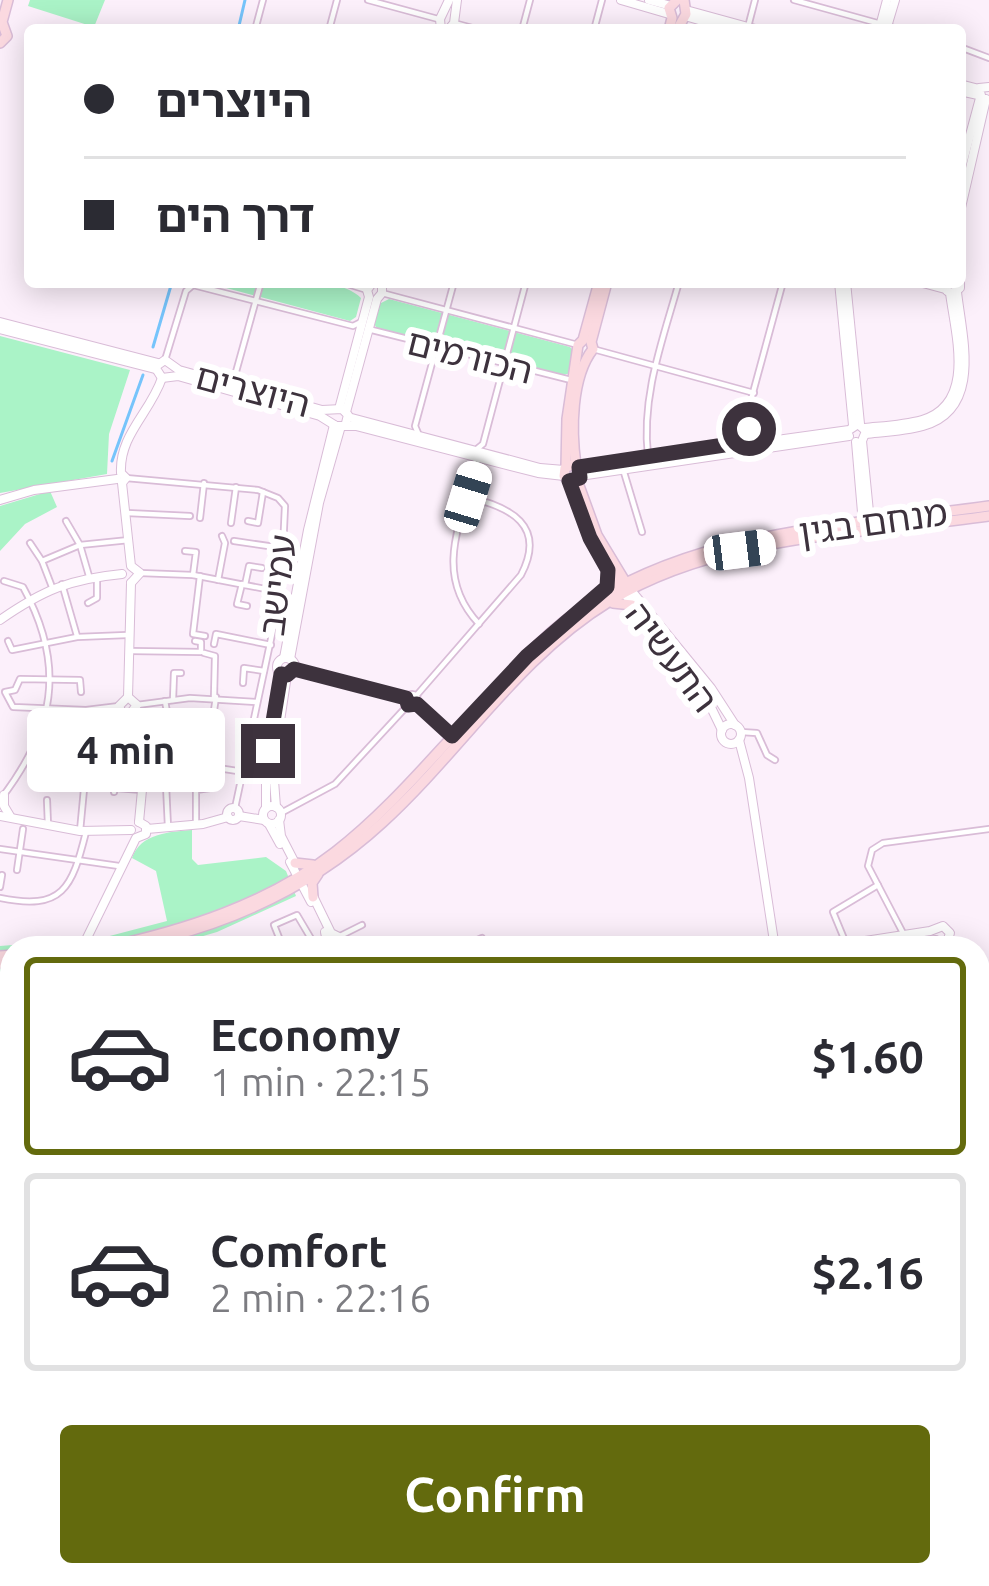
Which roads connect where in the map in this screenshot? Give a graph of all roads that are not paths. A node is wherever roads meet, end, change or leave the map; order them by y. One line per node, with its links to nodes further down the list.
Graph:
1 (8, 0): 8 (main road)
2 (368, 0): 9 (street)
3 (453, 0): 9 (street)
4 (621, 0): 7 (street)
5 (650, 0): 7 (street)
6 (794, 0): 12 (street)
7 (678, 13): 10 (street); 11 (street)
8 (1, 21): 13 (main road)
9 (446, 24)
10 (714, 24)
11 (733, 24)
12 (870, 24)
13 (0, 43)
14 (984, 91): 15 (street); 16 (street)
15 (966, 152)
16 (966, 182)
17 (189, 288): 39 (street)
18 (214, 288): 28 (street)
19 (259, 288): 28 (street)
20 (452, 288): 29 (street)
21 (524, 288): 33 (street)
22 (601, 288): 35 (main road)
23 (677, 288): 38 (street)
24 (781, 288): 42 (street)
25 (843, 288): 46 (street)
26 (375, 289): 29 (street); 30 (street)
27 (949, 289): 46 (street, היוצרים)
28 (256, 299): 32 (street); 41 (street)
29 (446, 310): 33 (street); 36 (street)
30 (365, 325): 32 (street, הכורמים); 34 (street); 36 (street, הכורמים); 43 (street)
31 (0, 326): 39 (street, היוצרים)
32 (353, 326): 34 (street, הכורמים)
33 (514, 328): 35 (street); 37 (street)
34 (358, 338): 43 (street)
35 (585, 347): 38 (street); 40 (main road); 52 (main road)
36 (437, 348): 37 (street, הכורמים); 44 (street)
37 (504, 366): 40 (street, הכורמים); 50 (street)
38 (656, 366): 42 (street); 49 (street)
39 (164, 369): 41 (street, היוצרים); 43 (street, היוצרים); 53 (street)
40 (573, 380): 52 (main road)
41 (233, 383): 43 (street, היוצרים)
42 (754, 393): 48 (street)
43 (340, 418): 45 (street, היוצרים); 50 (street, היוצרים); 111 (street)
44 (415, 426): 45 (street); 47 (street)
45 (405, 432): 47 (street, היוצרים)
46 (858, 433): 48 (street, היוצרים); 51 (street, היוצרים); 60 (street)
47 (421, 436): 50 (street, היוצרים)
48 (750, 440): 49 (street, היוצרים)
49 (648, 456): 52 (street, היוצרים)
50 (480, 457): 52 (street, היוצרים); 57 (street)
51 (622, 468): 52 (street, היוצרים); 71 (street)
52 (572, 472): 81 (main road)
53 (122, 478): 54 (street); 58 (street); 61 (street)
54 (204, 483): 55 (street); 64 (street)
55 (236, 487): 56 (street); 68 (street)
56 (263, 492): 67 (street); 77 (street, עמישב)
57 (468, 497): 100 (street); 100 (street)
58 (0, 500)
59 (989, 506): 65 (main road, מנחם בגין)
60 (865, 509): 65 (main road); 69 (main road); 70 (street)
61 (128, 513): 62 (street); 73 (street)
62 (190, 516)
63 (989, 516): 70 (main road, מנחם בגין)
64 (200, 518)
65 (894, 519): 70 (main road, מנחם בגין)
66 (66, 520): 76 (street)
67 (248, 521)
68 (231, 523)
69 (844, 526): 70 (main road, מנחם בגין); 84 (main road, מנחם בגין)
70 (867, 526): 84 (main road, מנחם בגין)
71 (642, 532)
72 (222, 536): 87 (street)
73 (132, 540): 76 (street); 82 (street)
74 (235, 541): 77 (street)
75 (30, 543): 79 (street)
76 (80, 545): 79 (street); 86 (street)
77 (284, 548): 93 (street, עמישב)
78 (185, 551): 85 (street)
79 (42, 561): 91 (street)
80 (262, 568): 90 (street)
81 (612, 569): 84 (main road); 92 (main road); 98 (main road)
82 (135, 570): 83 (street); 85 (street); 89 (street)
83 (122, 574): 86 (street); 89 (street)
84 (651, 574): 92 (main road, מנחם בגין); 96 (main road)
85 (196, 576): 87 (street); 102 (street)
86 (93, 577): 91 (street); 95 (street)
87 (218, 580): 90 (street)
88 (4, 581): 94 (street)
89 (131, 583): 101 (street)
90 (243, 585): 93 (street); 97 (street)
91 (57, 586): 94 (street); 103 (street)
92 (625, 587): 96 (street, התעשיה); 98 (main road, מנחם בגין)
93 (281, 592): 108 (street, עמישב)
94 (30, 599): 99 (street); 106 (street)
95 (88, 602)
96 (635, 604): 98 (main road); 128 (street, התעשיה); 130 (street, התעשיה)
97 (247, 606)
98 (594, 606): 131 (main road, מנחם בגין); 163 (main road, מנחם בגין)
99 (0, 620)
100 (479, 624): 120 (street)
101 (131, 635): 103 (street); 109 (street)
102 (205, 636)
103 (77, 637): 106 (street)
104 (8, 641): 106 (street)
105 (195, 641): 109 (street)
106 (46, 642): 114 (street)
107 (214, 644): 108 (street)
108 (271, 645): 112 (street, עמישב)
109 (131, 651): 118 (street)
110 (204, 652): 117 (street)
111 (287, 667): 120 (street); 149 (street)
112 (265, 671): 115 (street); 121 (street, עמישב)
113 (181, 673): 119 (street)
114 (49, 680): 116 (street); 124 (street); 124 (street)
115 (243, 683)
116 (81, 692)
117 (215, 697): 119 (street); 121 (street); 133 (street)
118 (128, 698): 122 (street); 123 (street)
119 (169, 701): 122 (street); 127 (street)
120 (410, 702): 131 (street); 149 (street)
121 (258, 703): 138 (street, עמישב)
122 (137, 705): 126 (street)
123 (119, 706): 125 (street); 126 (street)
124 (48, 710): 125 (street); 129 (street)
125 (90, 710): 139 (street)
126 (129, 715): 134 (street)
127 (170, 728)
128 (722, 730): 130 (street); 130 (street, התעשיה)
129 (40, 735): 135 (street); 136 (street)
130 (736, 735): 137 (street); 181 (street, התעשיה)
131 (452, 736): 163 (main road, מנחם בגין)
132 (108, 741): 143 (street)
133 (194, 751)
134 (135, 753): 138 (street); 144 (street)
135 (71, 757)
136 (30, 760): 141 (street); 145 (street)
137 (775, 760)
138 (244, 772): 147 (street, עמישב)
139 (96, 781)
140 (173, 785): 154 (street)
141 (85, 786): 143 (street); 157 (street)
142 (210, 788): 151 (street)
143 (114, 790): 144 (street)
144 (142, 790): 156 (street)
145 (3, 795): 150 (street)
146 (47, 800): 153 (street)
147 (238, 812): 149 (street); 151 (street)
148 (0, 813): 150 (street); 152 (street)
149 (271, 815): 161 (street); 166 (street)
150 (12, 817): 152 (street)
151 (196, 825): 154 (street)
152 (24, 826): 153 (street); 159 (street)
153 (48, 826): 157 (street)
154 (168, 827): 156 (street)
155 (989, 829): 167 (street)
156 (138, 830): 157 (street); 162 (street)
157 (83, 832): 160 (street)
158 (0, 849): 159 (street)
159 (19, 851): 160 (street); 164 (street)
160 (79, 860): 162 (street); 171 (street)
161 (295, 863): 163 (main road); 166 (street)
162 (122, 866): 174 (street)
163 (319, 867): 166 (main road, מנחם בגין); 170 (main road)
164 (17, 870)
165 (2, 875): 168 (street)
166 (301, 879): 169 (main road, מנחם בגין); 170 (street); 175 (main road, מנחם בגין)
167 (879, 884): 173 (street); 182 (street)
168 (0, 887)
169 (288, 890): 170 (main road); 176 (main road, מנחם בגין)
170 (310, 896): 179 (street)
171 (0, 898)
172 (362, 925): 180 (street)
173 (903, 933): 183 (street); 184 (street)
174 (90, 936)
175 (146, 936)
176 (171, 936)
177 (278, 936): 178 (street)
178 (310, 936)
179 (331, 936)
180 (343, 936)
181 (773, 936)
182 (842, 936)
183 (889, 936)
184 (917, 936)

